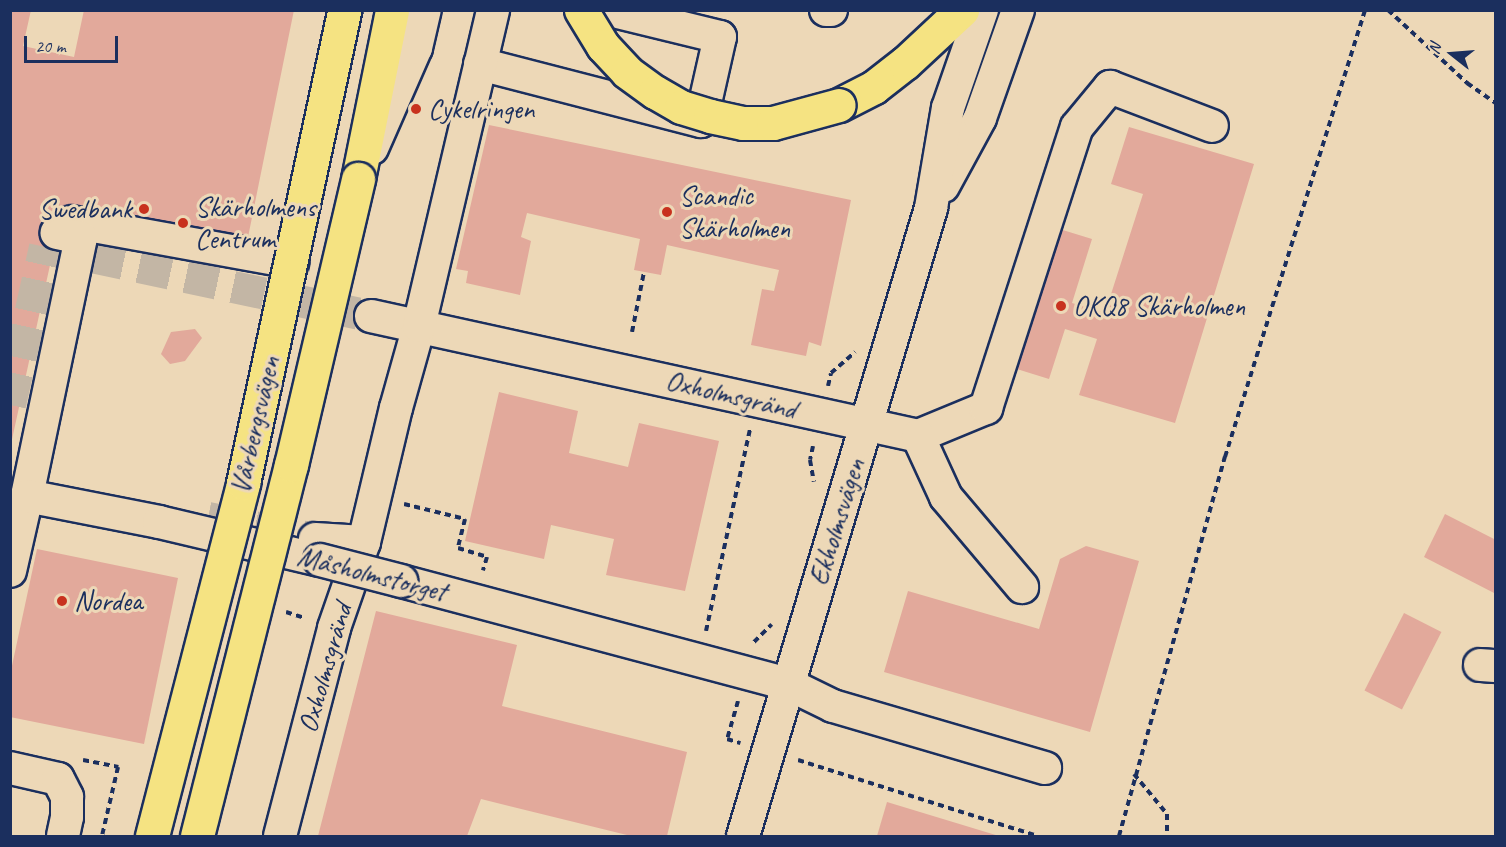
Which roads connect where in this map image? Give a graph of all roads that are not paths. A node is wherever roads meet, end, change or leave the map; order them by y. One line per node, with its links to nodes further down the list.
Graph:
1 (344, 10): 16 (main road, Vårbergsvägen, bridge)
2 (392, 10): 14 (main road, Vårbergsvägen)
3 (425, 10): 14 (street)
4 (493, 10): 12 (street, Oxholmsgränd)
5 (581, 10): 9 (main road, bridge)
6 (609, 10): 12 (street)
7 (825, 10): 8 (street)
8 (831, 10)
9 (962, 10)
10 (982, 10): 15 (street, Ekholmsvägen)
11 (1018, 10): 15 (street, Ekholmsvägen)
12 (480, 64): 18 (street, Oxholmsgränd)
13 (1212, 126): 20 (street)
14 (358, 179): 31 (main road, Vårbergsvägen, bridge)
15 (931, 208): 19 (street, Ekholmsvägen)
16 (292, 261): 21 (street); 30 (main road, Vårbergsvägen, bridge)
17 (371, 316): 18 (street)
18 (419, 326): 19 (street, Oxholmsgränd); 22 (street, Oxholmsgränd)
19 (866, 426): 20 (street, Oxholmsgränd); 26 (street, Ekholmsvägen)
20 (918, 436): 25 (street)
21 (27, 496): 23 (street, Måsholmstorget); 24 (street)
22 (363, 542): 23 (street); 32 (street, Oxholmsgränd)
23 (318, 550): 26 (street, Måsholmstorget, bridge)
24 (10, 571)
25 (1022, 587)
26 (788, 684): 28 (street, Måsholmstorget); 33 (street, Ekholmsvägen)
27 (10, 768): 29 (street)
28 (1045, 768)
29 (63, 837)
30 (152, 837)
31 (197, 837)
32 (280, 837)
33 (743, 837)

